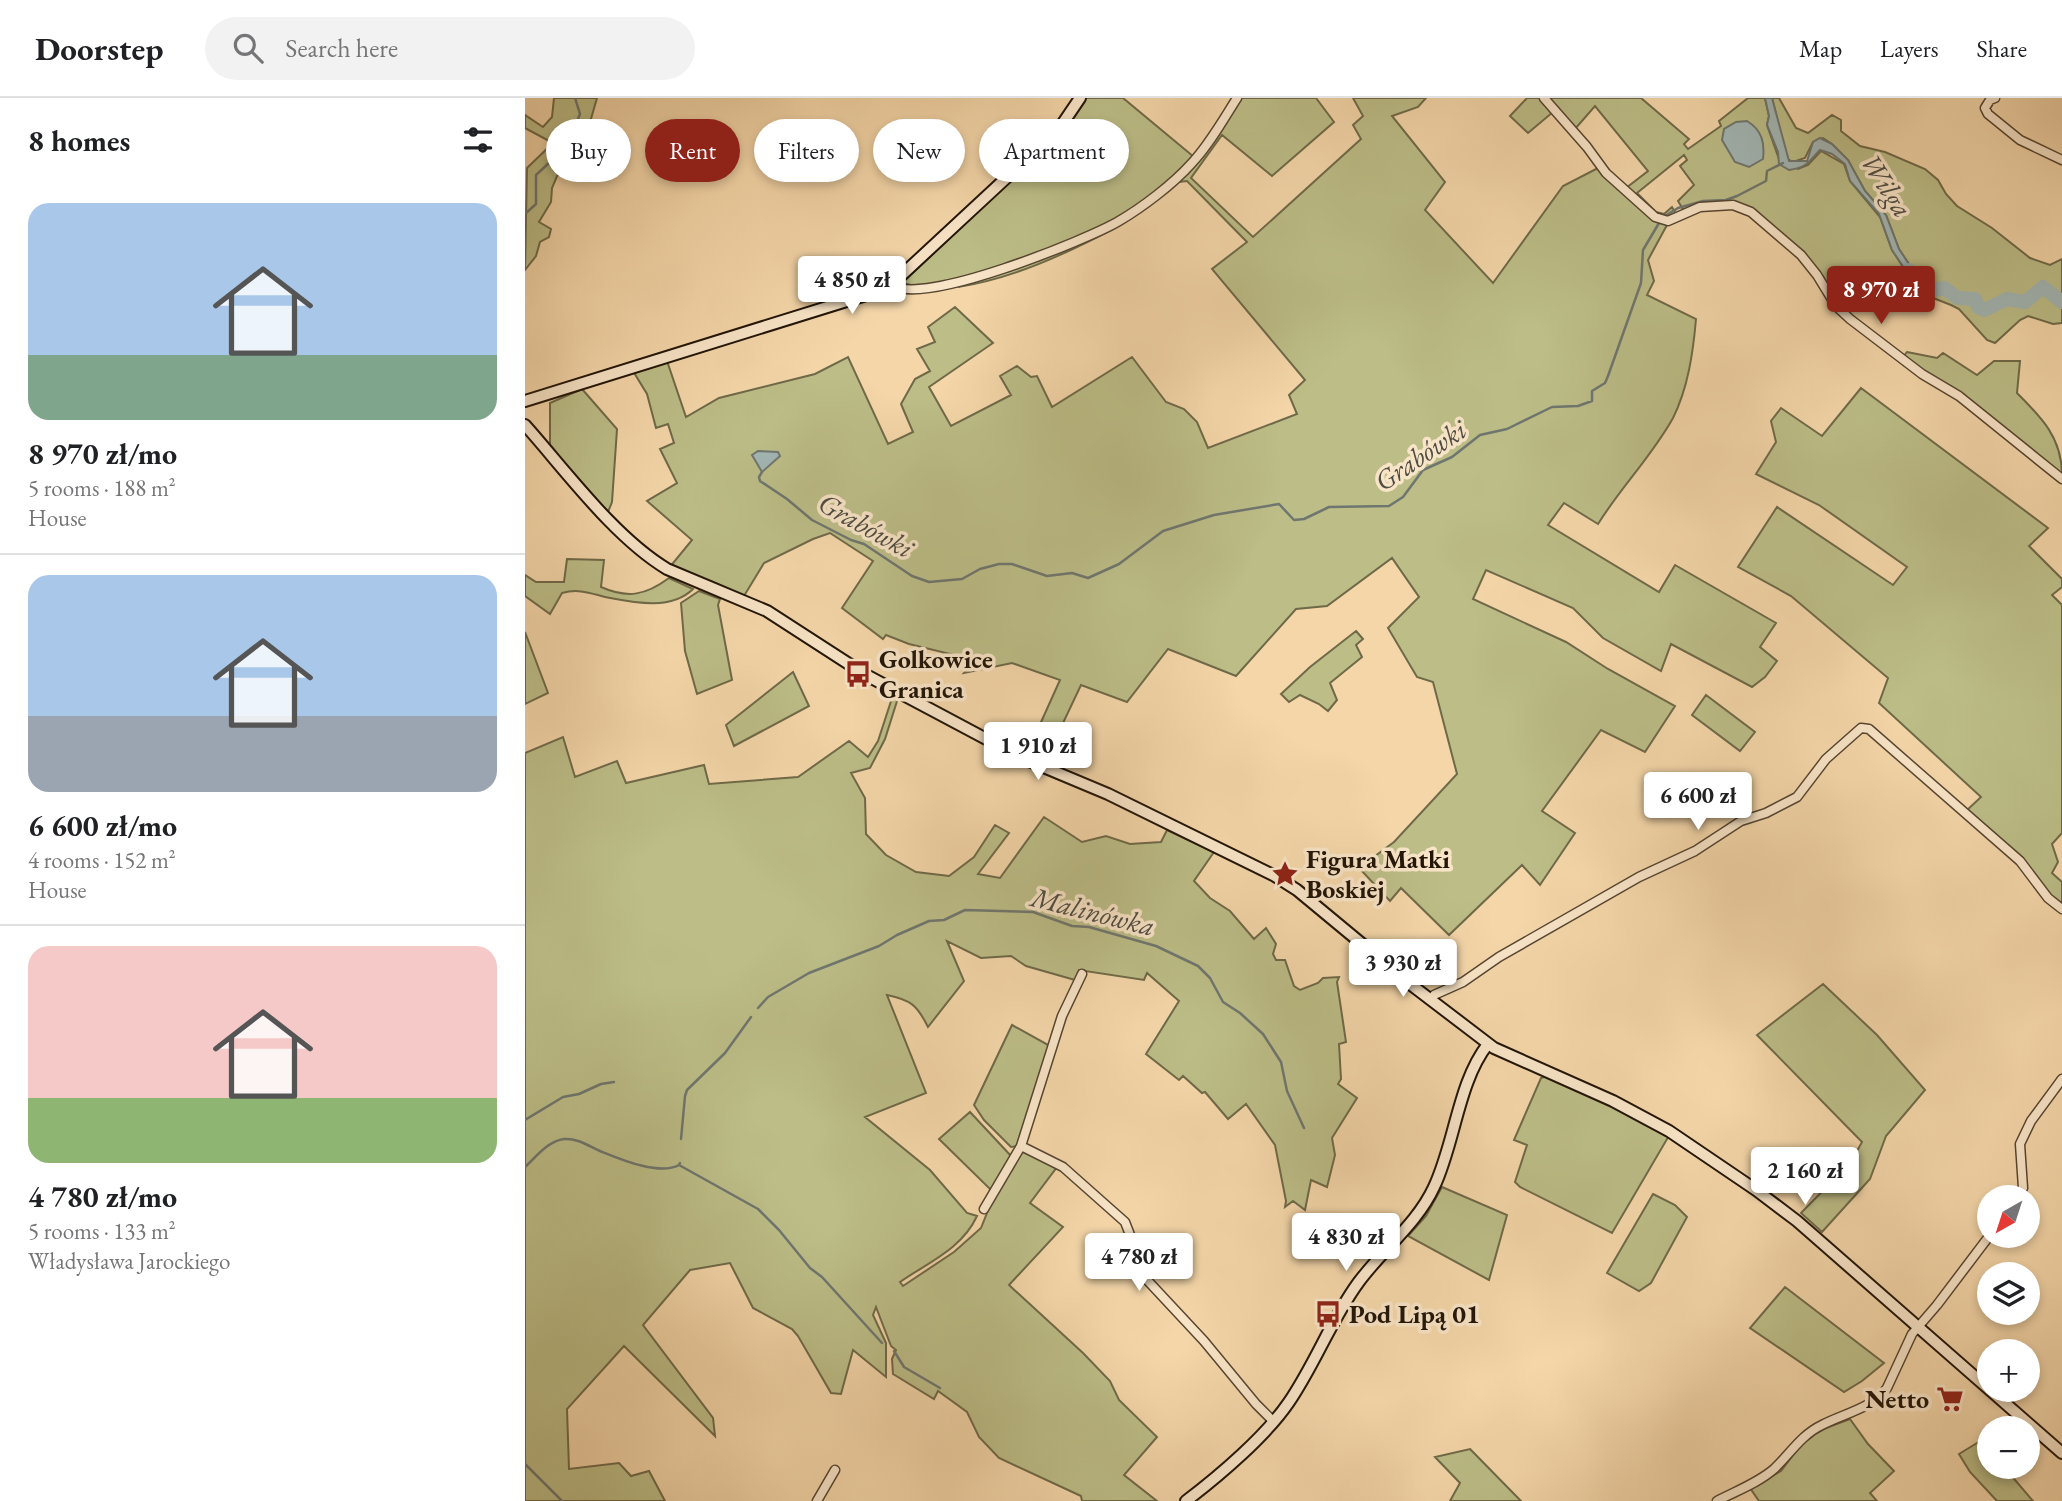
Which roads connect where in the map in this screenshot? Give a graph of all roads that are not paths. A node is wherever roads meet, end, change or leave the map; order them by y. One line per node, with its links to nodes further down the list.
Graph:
1 (1080, 98): 6 (street)
2 (1237, 98): 6 (street)
3 (1544, 98): 9 (street)
4 (1995, 98): 5 (street)
5 (2062, 160)
6 (892, 284): 7 (street)
7 (525, 401)
8 (525, 425): 12 (street)
9 (2062, 479)
10 (2062, 909): 12 (street)
11 (1082, 974): 15 (street)
12 (1430, 1000): 13 (street)
13 (1488, 1044): 19 (street); 20 (street)
14 (2062, 1079): 16 (street)
15 (1021, 1146): 17 (street); 20 (street)
16 (2023, 1185)
17 (984, 1209)
18 (1980, 1248): 19 (street)
19 (1918, 1326): 21 (street); 25 (street)
20 (1274, 1422): 24 (street)
21 (2062, 1453)
22 (835, 1470): 23 (street)
23 (817, 1501)
24 (1186, 1501)
25 (1717, 1501)

